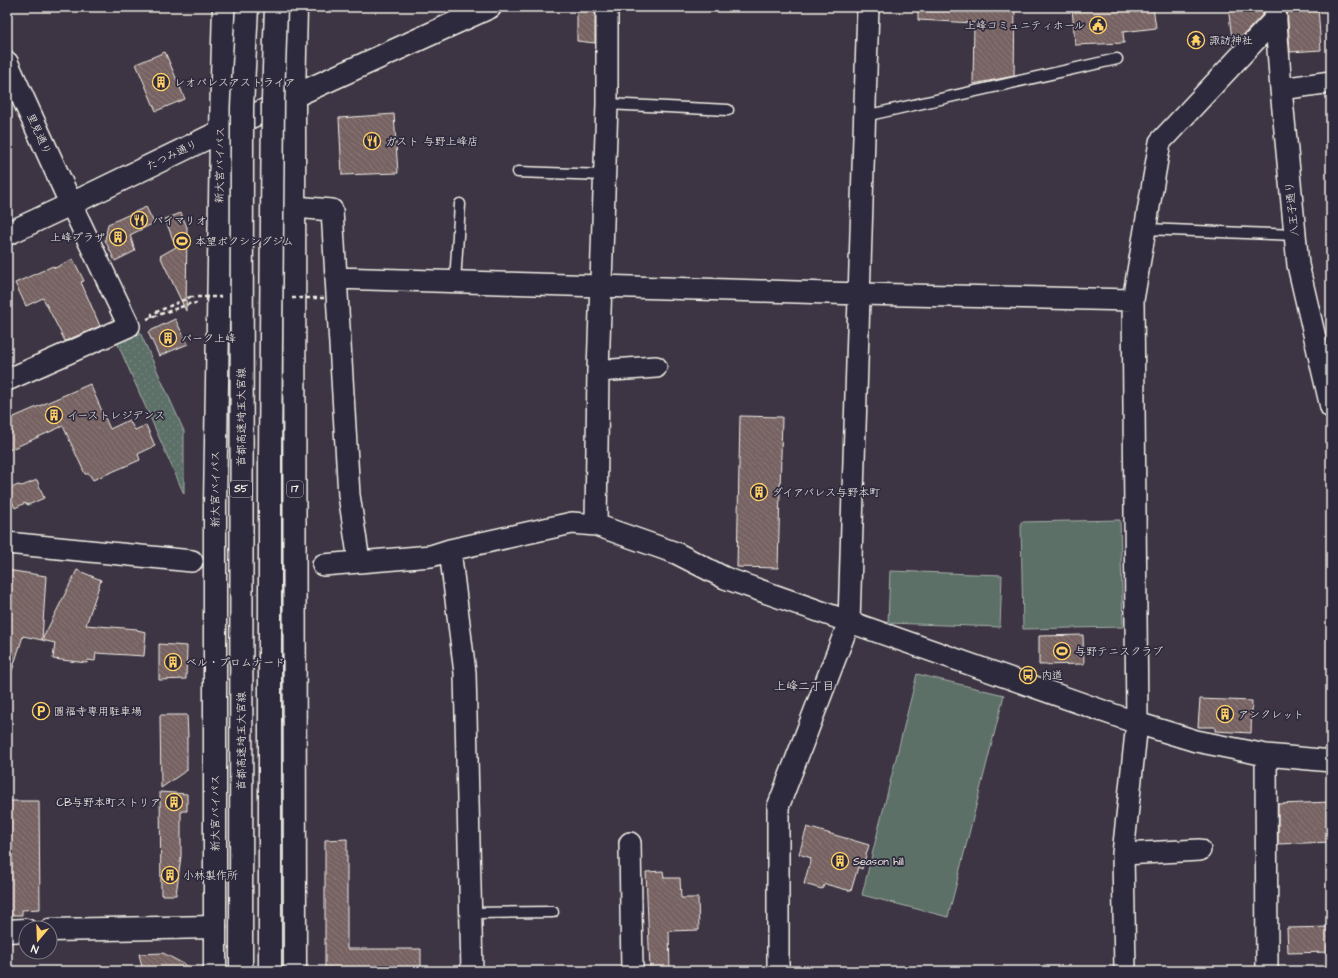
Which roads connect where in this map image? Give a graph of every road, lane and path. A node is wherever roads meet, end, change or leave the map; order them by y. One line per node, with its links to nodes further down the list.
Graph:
1 (224, 7): 17 (main road, 新大宮バイパス)
2 (247, 7): 59 (main road, 首都高速埼玉大宮線 / S5, bridge)
3 (276, 7): 60 (main road, bridge)
4 (296, 7): 13 (main road, 17)
5 (490, 7): 13 (main road, たつみ通り)
6 (607, 7): 14 (street)
7 (868, 7): 16 (street)
8 (1275, 12): 12 (street, 八王子通り); 23 (street)
9 (1117, 59): 16 (lane)
10 (7, 63): 20 (main road, 里見通り)
11 (1331, 82): 12 (street)
12 (1281, 89): 25 (street, 八王子通り)
13 (294, 96): 17 (main road, たつみ通り); 22 (main road, 17)
14 (607, 104): 15 (lane); 19 (street)
15 (728, 110)
16 (865, 116): 29 (street)
17 (221, 131): 20 (main road, たつみ通り); 54 (main road, 新大宮バイパス)
18 (518, 172): 19 (lane)
19 (604, 175): 28 (street)
20 (71, 204): 24 (main road, たつみ通り); 34 (street)
21 (460, 204): 27 (lane)
22 (294, 206): 26 (street); 61 (main road, 17)
23 (1145, 229): 25 (lane); 31 (street)
24 (7, 234)
25 (1295, 235): 38 (street, 八王子通り)
26 (336, 278): 27 (street); 43 (street)
27 (455, 282): 28 (street)
28 (601, 285): 29 (street); 36 (street)
29 (860, 294): 31 (street); 45 (street)
30 (190, 297): 33 (path)
31 (1133, 300): 46 (street)
32 (198, 303): 33 (path)
33 (152, 317): 34 (path)
34 (129, 326): 37 (street)
35 (656, 367): 36 (street)
36 (598, 371): 39 (street)
37 (7, 380)
38 (1331, 407)
39 (596, 525): 41 (street); 45 (street)
40 (7, 543): 42 (street)
41 (450, 550): 43 (street); 53 (street)
42 (192, 561)
43 (359, 561): 44 (street)
44 (323, 565)
45 (849, 622): 46 (street); 64 (street)
46 (1137, 723): 47 (street); 51 (street)
47 (1266, 754): 48 (street); 66 (street)
48 (1331, 761)
49 (630, 843): 63 (street)
50 (1200, 850): 51 (street)
51 (1123, 854): 65 (street)
52 (553, 912): 53 (lane)
53 (471, 913): 62 (street)
54 (215, 926): 56 (main road); 58 (main road, 新大宮バイパス)
55 (18, 930): 57 (main road)
56 (58, 930)
57 (7, 931)
58 (215, 971)
59 (242, 971)
60 (270, 971)
61 (295, 971)
62 (472, 971)
63 (632, 971)
64 (778, 971)
65 (1125, 971)
66 (1266, 971)

